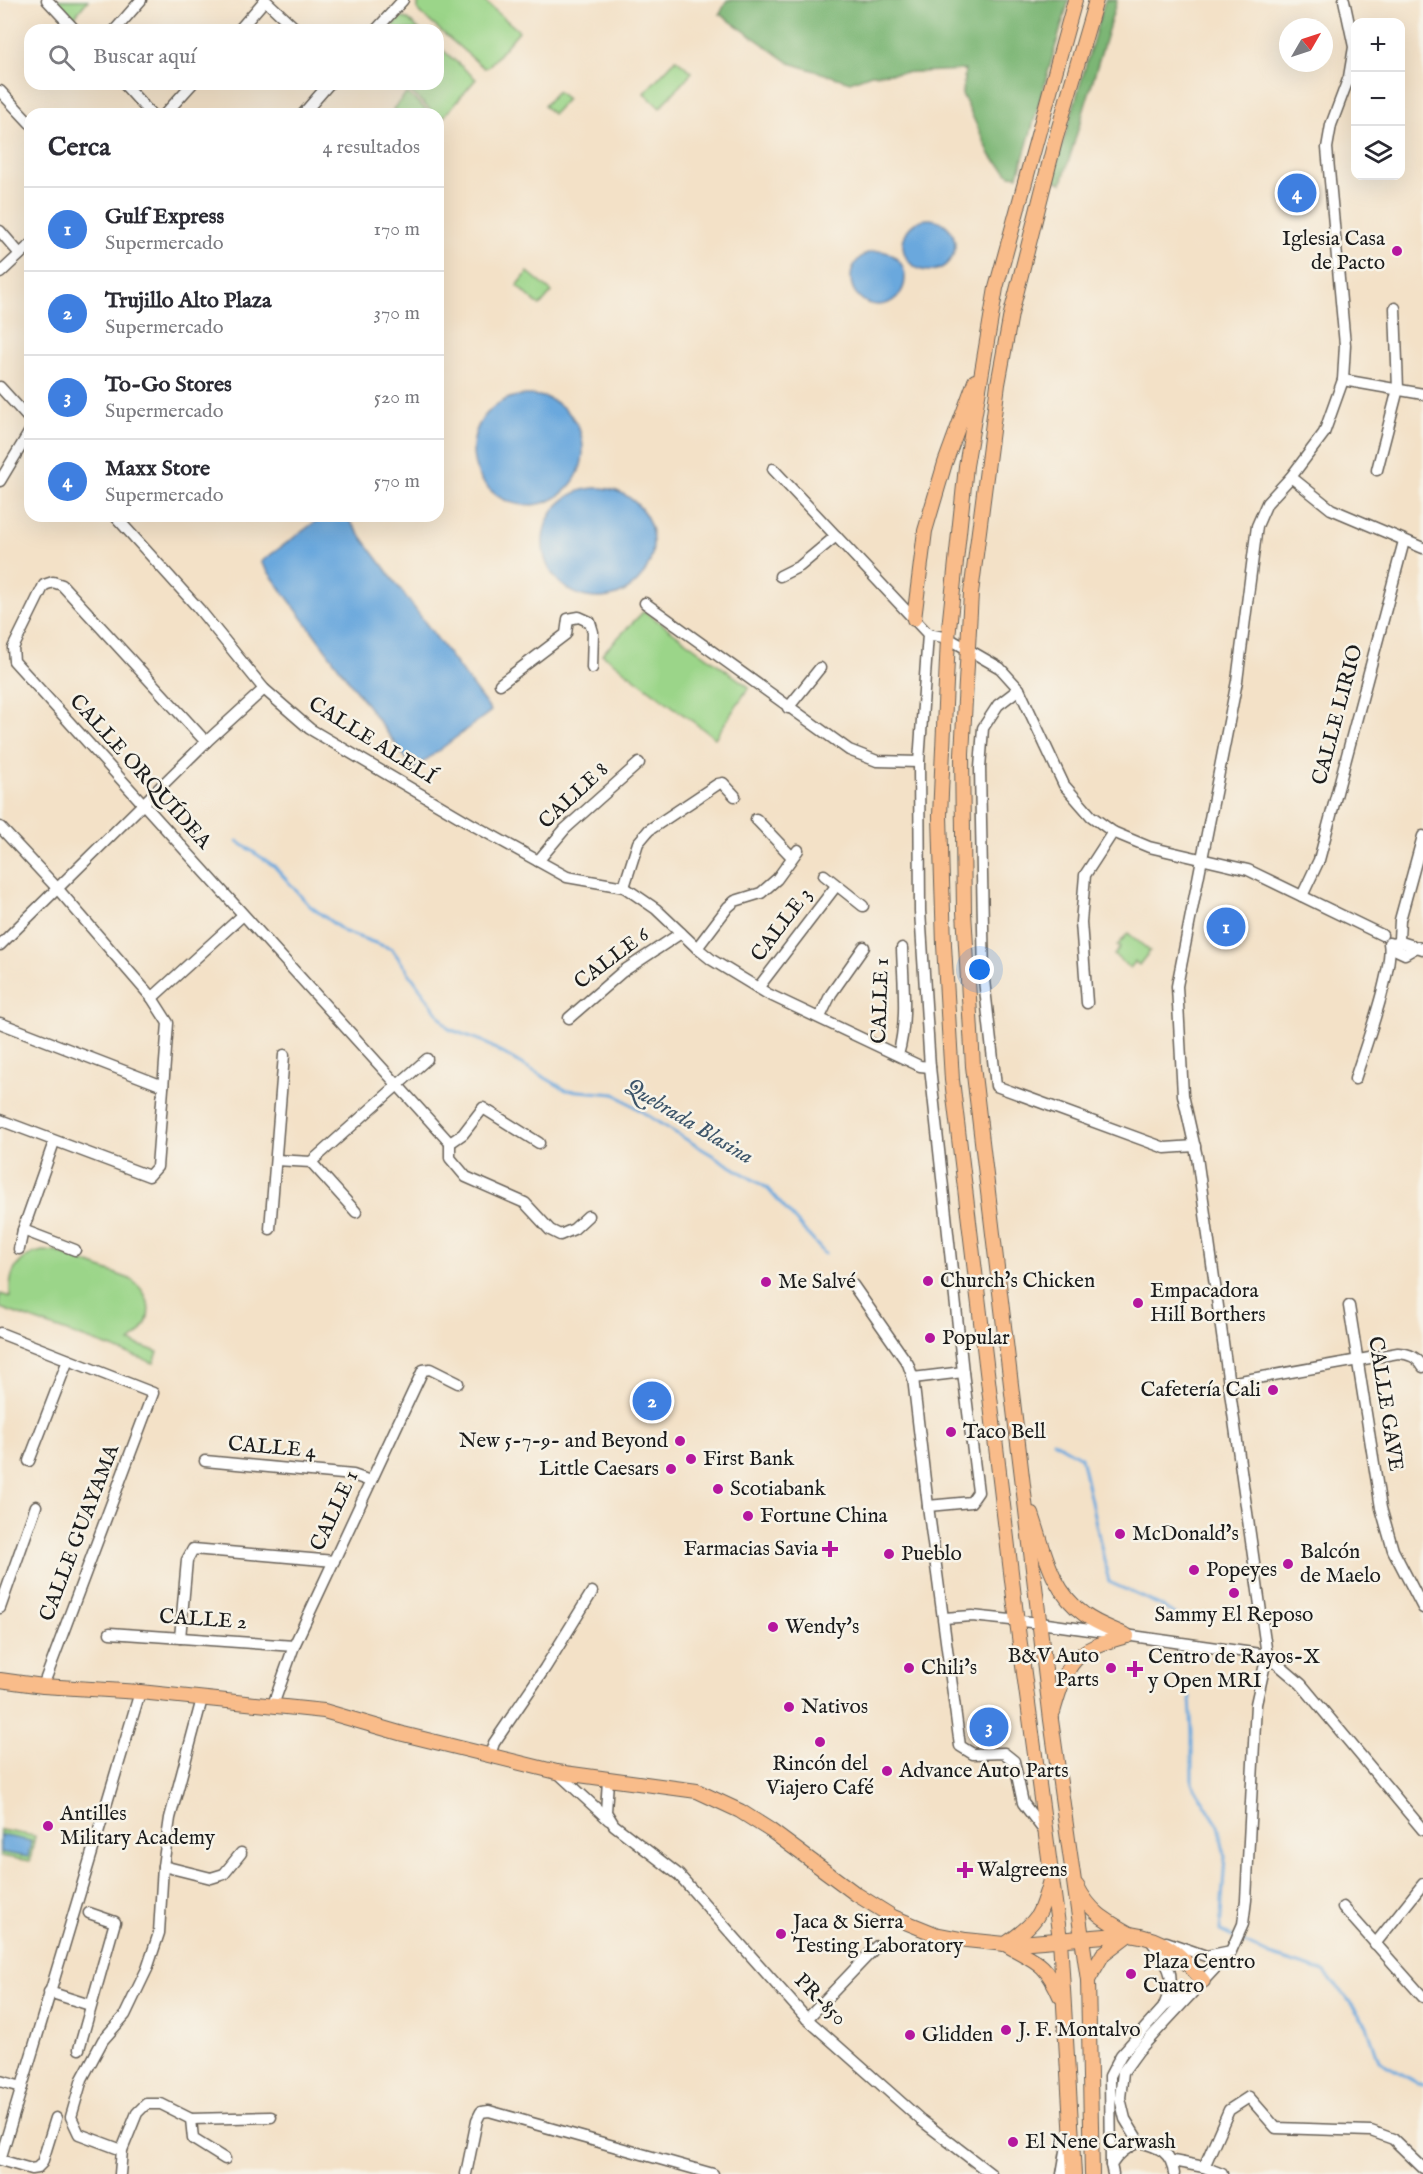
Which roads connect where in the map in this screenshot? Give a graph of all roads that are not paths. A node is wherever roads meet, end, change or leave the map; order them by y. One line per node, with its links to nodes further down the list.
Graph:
1 (47, 0): 8 (street)
2 (141, 0): 9 (street)
3 (265, 0): 10 (street); 11 (street)
4 (403, 0): 12 (street)
5 (1075, 0): 26 (main road)
6 (1096, 0): 46 (main road)
7 (1344, 0): 27 (street)
8 (69, 24)
9 (120, 24)
10 (244, 24)
11 (291, 24)
12 (381, 24)
13 (129, 90): 17 (street)
14 (187, 90): 18 (street)
15 (324, 90): 19 (street)
16 (0, 91): 20 (street)
17 (146, 108)
18 (170, 108)
19 (308, 108)
20 (24, 117)
21 (0, 231): 23 (street)
22 (24, 250): 23 (street)
23 (20, 254): 24 (street)
24 (0, 273)
25 (1395, 308): 29 (street)
26 (984, 360): 43 (main road); 45 (main road)
27 (1343, 380): 29 (street); 35 (street)
28 (0, 387): 31 (street)
29 (1398, 389): 30 (street); 34 (street)
30 (1423, 394)
31 (24, 413)
32 (24, 440): 36 (street)
33 (773, 469): 38 (street)
34 (1377, 470)
35 (1291, 477): 39 (street); 63 (street)
36 (0, 481)
37 (120, 522): 51 (street, CALLE ALELÍ)
38 (836, 536): 41 (street); 43 (street)
39 (1404, 541): 40 (street); 69 (street, CALLE LIRIO)
40 (1423, 548)
41 (780, 576)
42 (645, 603): 52 (street)
43 (914, 619): 44 (street)
44 (928, 634): 45 (street); 54 (street)
45 (948, 638): 46 (street); 126 (main road)
46 (967, 649): 50 (street); 118 (main road)
47 (592, 668): 49 (street)
48 (820, 668): 52 (street)
49 (500, 684)
50 (1019, 688): 60 (street); 96 (street)
51 (264, 689): 53 (street); 64 (street, CALLE ALELÍ)
52 (788, 708): 54 (street)
53 (206, 742): 57 (street); 57 (street, CALLE ORQUÍDEA)
54 (919, 762): 88 (street)
55 (639, 763): 64 (street, CALLE 8)
56 (735, 796): 67 (street)
57 (143, 805): 68 (street); 71 (street, CALLE ORQUÍDEA)
58 (756, 819): 76 (street)
59 (0, 826): 68 (street)
60 (1113, 832): 63 (street); 81 (street)
61 (1423, 836): 62 (street)
62 (1421, 851): 73 (street)
63 (1203, 858): 69 (street); 96 (street)
64 (538, 861): 67 (street, CALLE ALELÍ)
65 (824, 874): 66 (street)
66 (837, 886): 70 (street); 79 (street, CALLE 3)
67 (624, 887): 72 (street)
68 (57, 888): 74 (street); 80 (street)
69 (1302, 896): 73 (street)
70 (863, 906)
71 (242, 916): 80 (street); 91 (street, CALLE ORQUÍDEA)
72 (681, 933): 76 (street); 83 (street, CALLE 6)
73 (1391, 940): 78 (street); 89 (street)
74 (0, 945)
75 (864, 947): 82 (street)
76 (697, 948): 79 (street)
77 (902, 948): 86 (street, CALLE 1)
78 (1420, 948)
79 (759, 988): 82 (street)
80 (152, 998): 90 (street)
81 (1088, 1003)
82 (820, 1017): 86 (street)
83 (569, 1018)
84 (0, 1023): 90 (street)
85 (284, 1055): 97 (street)
86 (898, 1055): 88 (street)
87 (427, 1059): 91 (street)
88 (930, 1067): 111 (street)
89 (1355, 1078)
90 (163, 1086): 93 (street)
91 (398, 1086): 94 (street, CALLE ORQUÍDEA); 98 (street)
92 (0, 1120): 93 (street)
93 (54, 1142): 102 (street)
94 (450, 1143): 95 (street); 100 (street)
95 (539, 1143)
96 (1195, 1146): 114 (street)
97 (276, 1160): 98 (street); 101 (street)
98 (311, 1162): 99 (street)
99 (356, 1212)
100 (588, 1216)
101 (270, 1229)
102 (23, 1230): 103 (street); 104 (street)
103 (19, 1249)
104 (75, 1250)
105 (853, 1285): 112 (street)
106 (1349, 1306): 109 (street, CALLE GAVE)
107 (0, 1333): 108 (street)
108 (68, 1360): 115 (street); 134 (street, CALLE GUAYAMA)
109 (1359, 1361): 110 (street); 114 (street); 124 (street, CALLE GAVE)
110 (1423, 1367)
111 (963, 1372): 112 (street); 120 (street)
112 (913, 1378): 120 (street)
113 (458, 1383): 117 (street, CALLE 1)
114 (1229, 1383): 132 (street)
115 (29, 1461)
116 (205, 1461): 117 (street, CALLE 4)
117 (370, 1481): 121 (street, CALLE 1)
118 (1023, 1486): 127 (main road); 129 (main road)
119 (36, 1506): 123 (street)
120 (928, 1506): 125 (street)
121 (334, 1561): 130 (street); 131 (street, CALLE 1)
122 (592, 1592): 139 (street)
123 (0, 1608)
124 (1423, 1608)
125 (944, 1618): 126 (street); 144 (street)
126 (1017, 1622): 127 (street); 144 (main road)
127 (1040, 1623): 129 (street); 138 (main road)
128 (110, 1633): 130 (street, CALLE 2)
129 (1126, 1636): 132 (street); 138 (main road)
130 (180, 1638): 131 (street, CALLE 2)
131 (294, 1646): 137 (street, CALLE 1)
132 (1267, 1655): 143 (street); 159 (street)
133 (0, 1680): 134 (main road)
134 (43, 1686): 135 (main road)
135 (140, 1692): 136 (main road); 162 (street)
136 (202, 1699): 137 (main road); 146 (street)
137 (273, 1706): 139 (main road)
138 (1051, 1720): 148 (main road)
139 (490, 1755): 140 (main road)
140 (556, 1772): 141 (main road); 142 (street, PR-850)
141 (608, 1780): 142 (street); 156 (main road)
142 (614, 1825): 167 (street, PR-850 / PR-850)
143 (1422, 1826)
144 (1048, 1835): 147 (main road)
145 (241, 1853): 146 (street)
146 (163, 1866): 176 (street)
147 (1052, 1872): 155 (main road); 156 (main road)
148 (1072, 1876): 152 (main road); 154 (main road)
149 (1423, 1884): 157 (street)
150 (1343, 1907): 157 (street)
151 (89, 1913): 164 (street)
152 (1130, 1934): 153 (main road); 154 (main road); 160 (main road)
153 (1149, 1936): 159 (street); 161 (main road); 166 (street)
154 (1082, 1937): 155 (main road); 160 (main road)
155 (1060, 1939): 156 (main road); 165 (main road)
156 (1005, 1944): 165 (main road)
157 (1375, 1944): 163 (street)
158 (877, 1946): 167 (street)
159 (1233, 1948): 161 (street)
160 (1088, 1980): 190 (main road)
161 (1203, 1981): 166 (street); 175 (street)
162 (49, 1992): 164 (street); 170 (street)
163 (1423, 1997)
164 (90, 2005): 168 (street)
165 (1064, 2006): 174 (main road)
166 (1164, 2007): 183 (street)
167 (807, 2019): 187 (street, PR-850 / PR-850)
168 (79, 2049)
169 (0, 2081): 170 (street)
170 (22, 2087): 178 (street)
171 (271, 2116): 173 (street)
172 (56, 2118): 178 (street)
173 (192, 2119): 176 (street); 177 (street)
174 (1071, 2122): 188 (street); 189 (main road)
175 (1139, 2142): 179 (street); 183 (street)
176 (122, 2150): 184 (street)
177 (225, 2159)
178 (0, 2160)
179 (1173, 2161): 180 (street); 191 (street)
180 (1204, 2167): 181 (street); 192 (street)
181 (1423, 2168)
182 (675, 2169): 185 (street); 186 (street)
183 (1112, 2170)
184 (120, 2174)
185 (466, 2174)
186 (713, 2174)
187 (991, 2174)
188 (1062, 2174)
189 (1074, 2174)
190 (1092, 2174)
191 (1174, 2174)
192 (1222, 2174)

